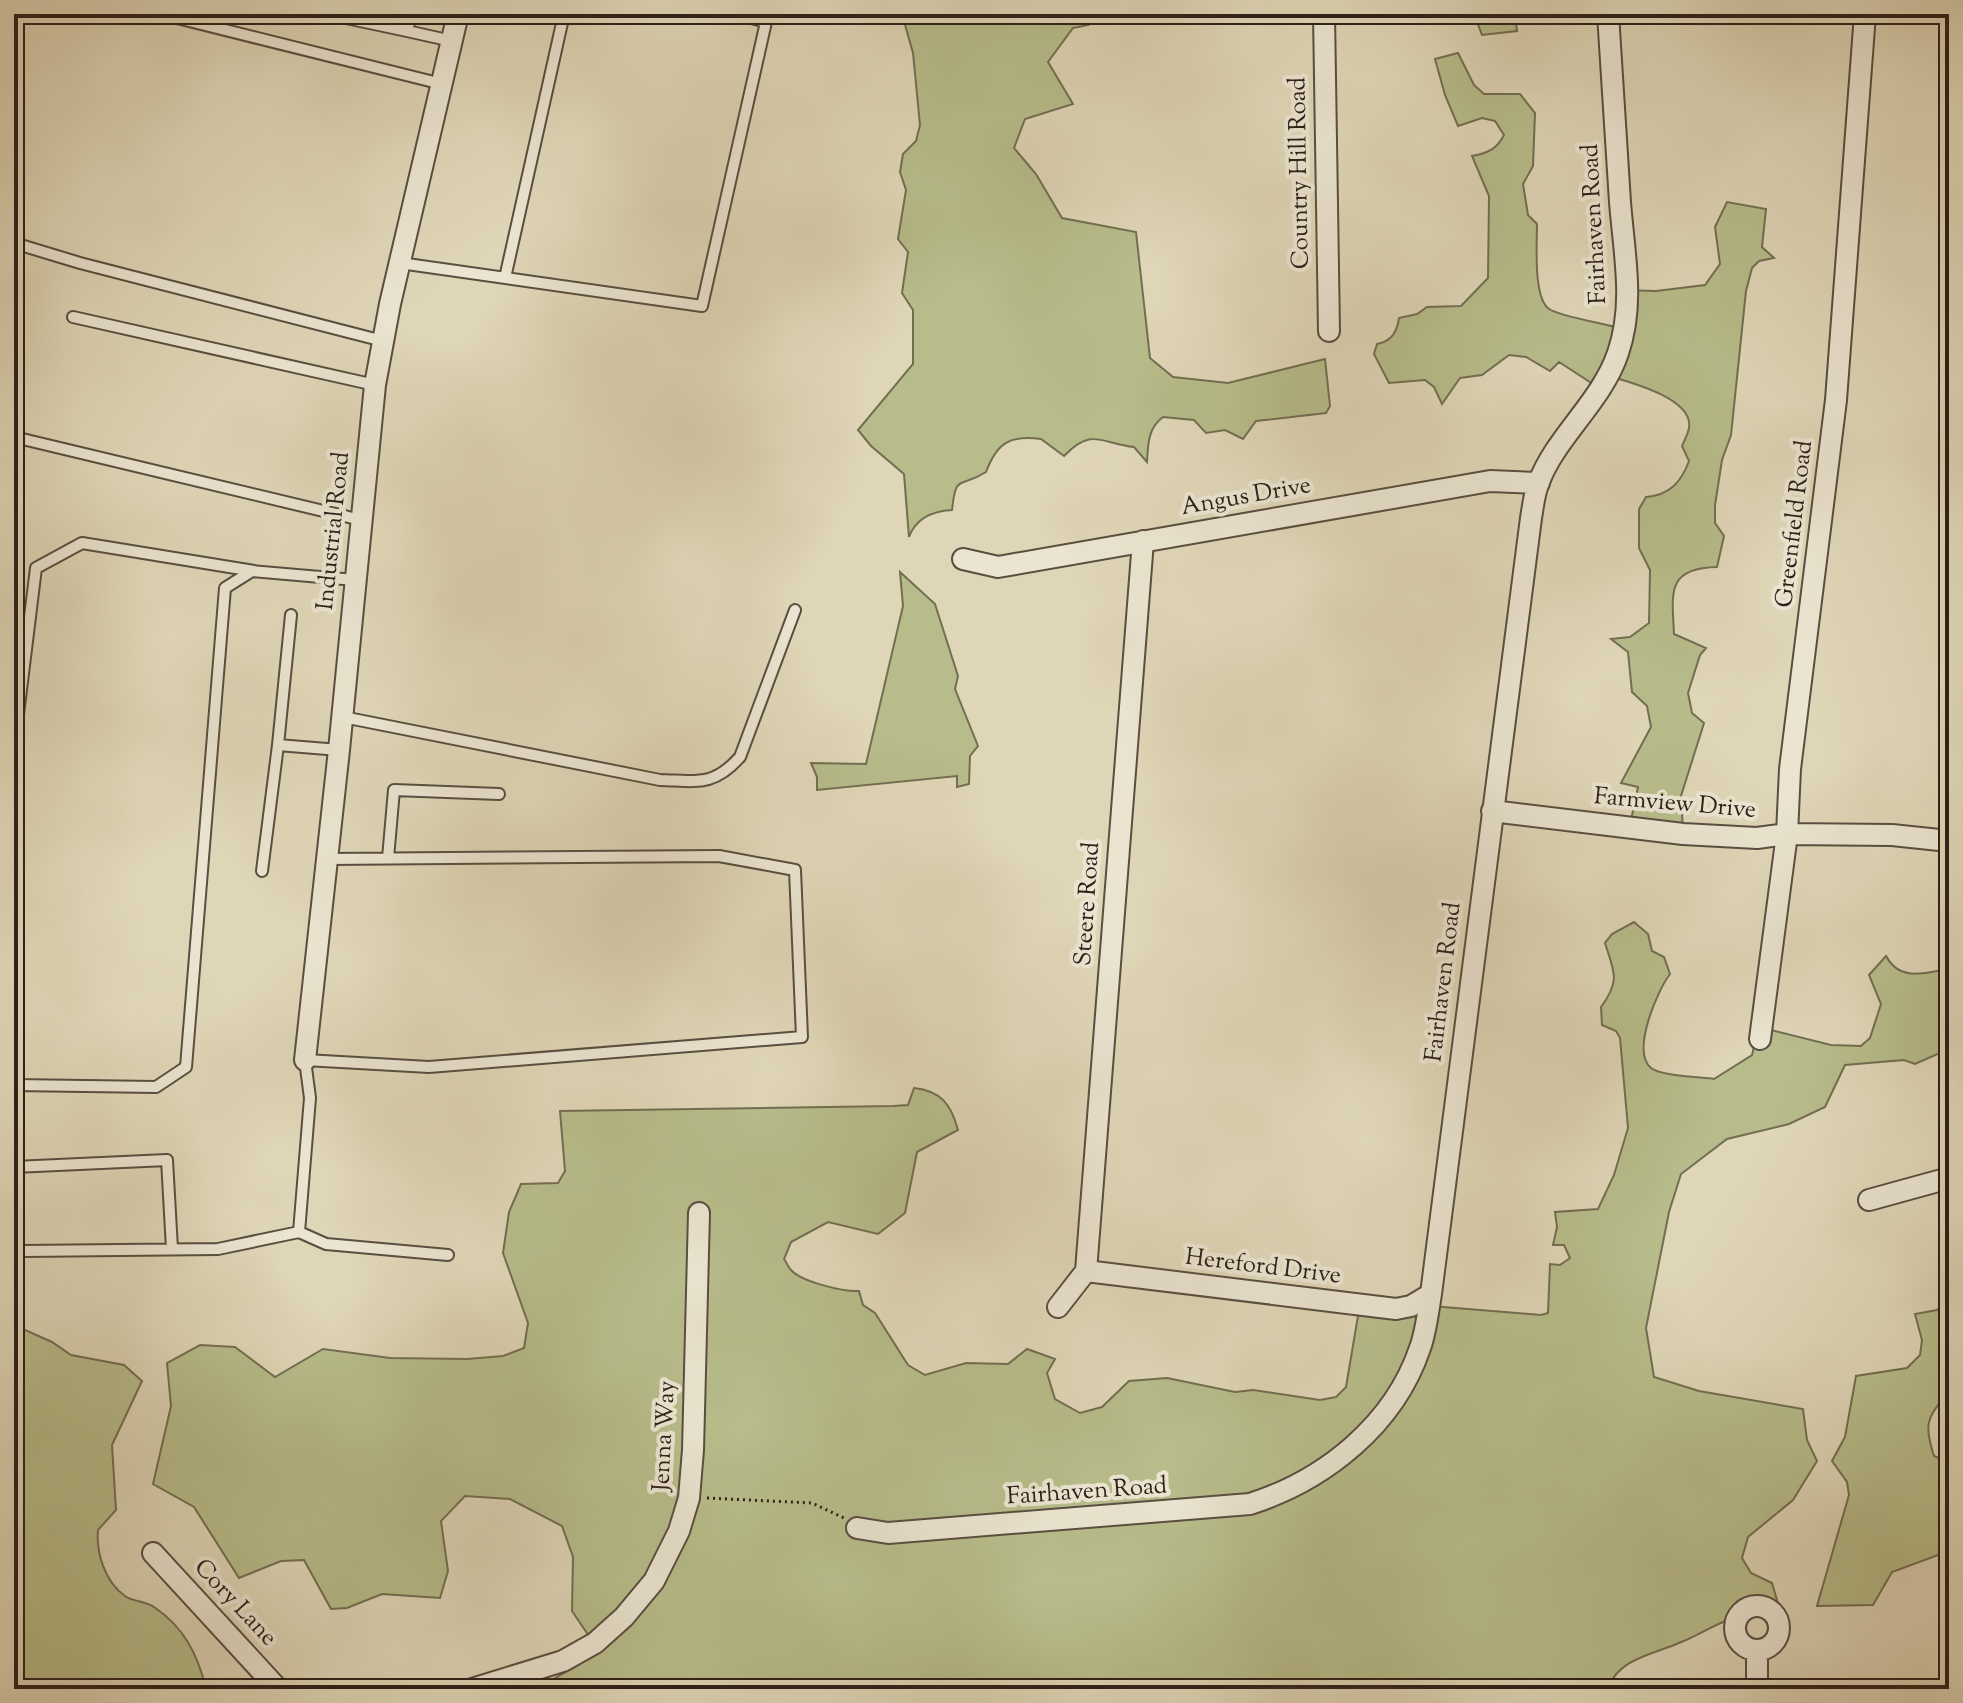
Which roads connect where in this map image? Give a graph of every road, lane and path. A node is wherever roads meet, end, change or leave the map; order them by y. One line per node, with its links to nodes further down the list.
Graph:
1 (161, 14): 12 (lane)
2 (327, 14): 10 (lane)
3 (411, 14): 10 (lane)
4 (458, 14): 11 (street, Industrial Road)
5 (564, 14): 15 (lane)
6 (737, 14): 15 (lane)
7 (1324, 14): 17 (street, Country Hill Road)
8 (1608, 14): 21 (street, Fairhaven Road)
9 (1865, 14): 35 (street, Greenfield Road)
10 (407, 31): 11 (lane)
11 (452, 41): 12 (street, Industrial Road)
12 (442, 84): 14 (street, Industrial Road)
13 (14, 243): 18 (lane)
14 (400, 263): 15 (lane); 18 (street, Industrial Road)
15 (505, 278)
16 (73, 317): 19 (lane)
17 (1329, 331)
18 (383, 341): 19 (street, Industrial Road)
19 (375, 385): 22 (street, Industrial Road)
20 (14, 437): 22 (lane)
21 (1539, 483): 23 (street, Angus Drive); 34 (street, Fairhaven Road)
22 (361, 520): 26 (street, Industrial Road)
23 (1143, 541): 24 (street, Angus Drive); 51 (street, Steere Road)
24 (963, 559)
25 (254, 571): 26 (lane); 31 (lane); 42 (lane)
26 (355, 580): 29 (street, Industrial Road)
27 (795, 610): 29 (lane)
28 (291, 615): 30 (lane)
29 (343, 717): 32 (street, Industrial Road)
30 (278, 745): 32 (lane); 39 (lane)
31 (14, 747)
32 (339, 750): 38 (street, Industrial Road)
33 (499, 794): 37 (lane)
34 (1492, 811): 35 (street, Farmview Drive); 52 (street, Fairhaven Road)
35 (1787, 834): 36 (street, Farmview Drive); 40 (street, Greenfield Road)
36 (1949, 841)
37 (388, 858): 38 (lane); 41 (lane)
38 (328, 859): 41 (street, Industrial Road)
39 (262, 871)
40 (1760, 1039)
41 (305, 1060): 47 (lane)
42 (14, 1085)
43 (14, 1167): 49 (lane)
44 (1949, 1178): 45 (street)
45 (1869, 1200)
46 (699, 1213): 54 (street, Jenna Way)
47 (299, 1232): 49 (lane); 50 (lane)
48 (14, 1246): 49 (lane)
49 (172, 1249)
50 (448, 1255)
51 (1086, 1271): 52 (street, Hereford Drive); 53 (street)
52 (1431, 1294): 55 (street, Fairhaven Road)
53 (1058, 1307)
54 (689, 1498): 55 (path); 59 (street, Jenna Way)
55 (857, 1528)
56 (153, 1553): 58 (street, Cory Lane)
57 (1757, 1651): 60 (street)
58 (278, 1689)
59 (472, 1689)
60 (1757, 1689)

